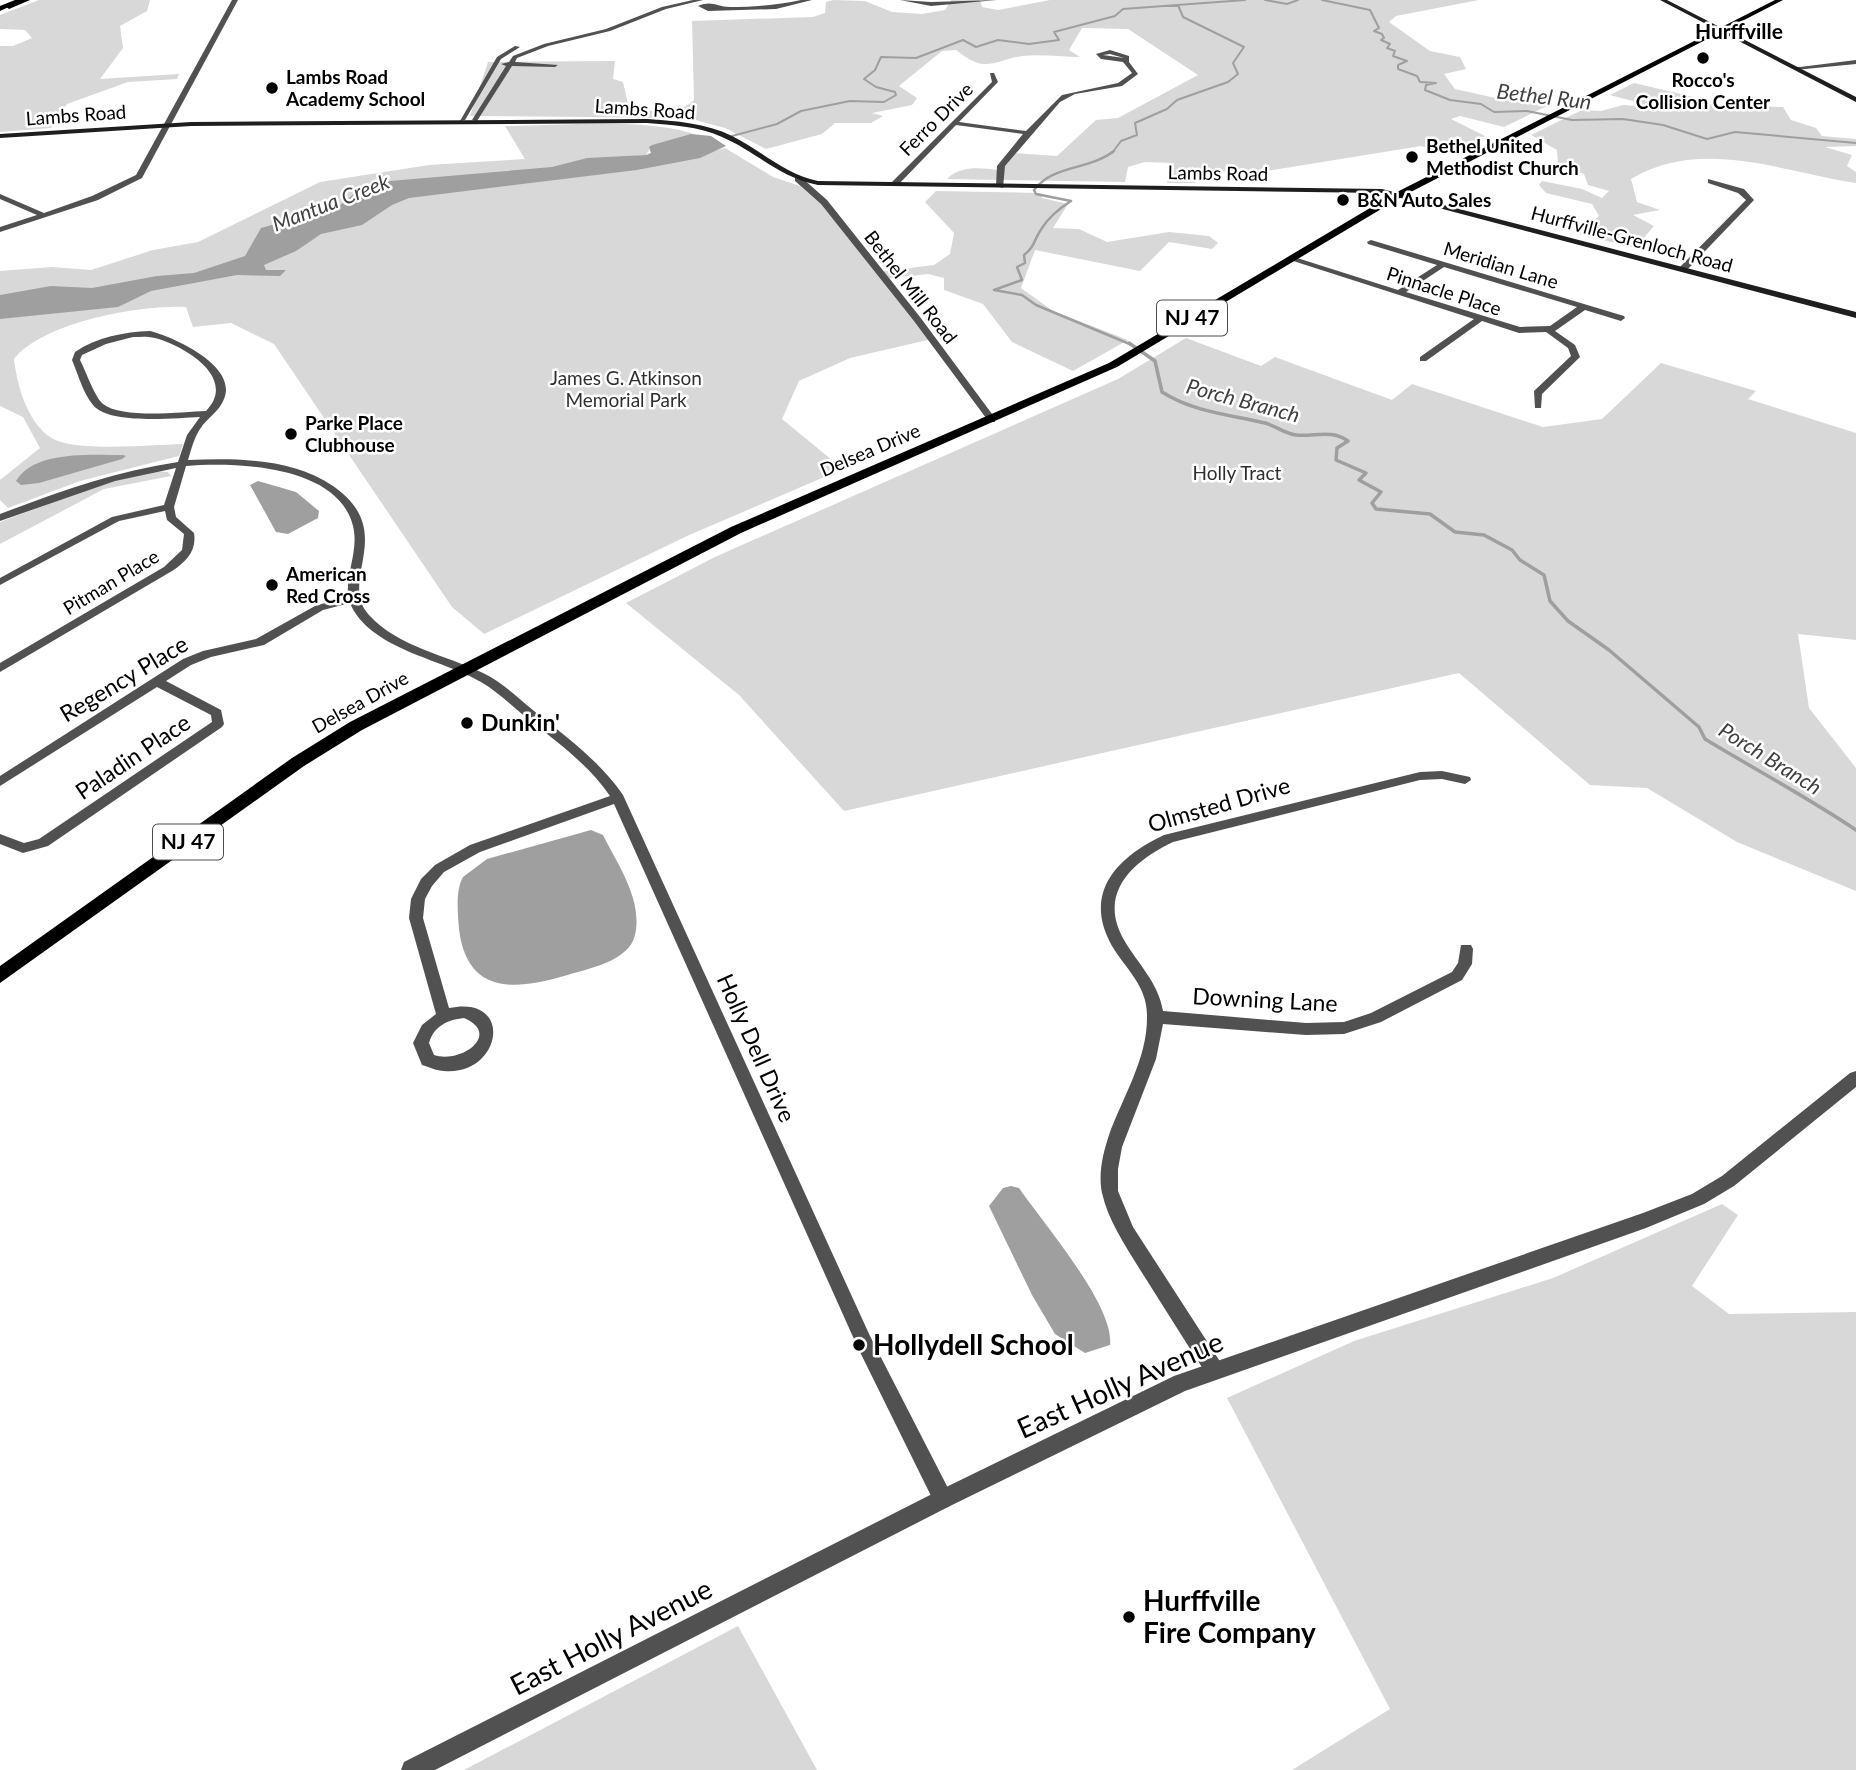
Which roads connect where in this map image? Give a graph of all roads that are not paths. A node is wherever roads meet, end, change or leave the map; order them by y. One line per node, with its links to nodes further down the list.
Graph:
1 (24, 0): 11 (highway)
2 (234, 0): 29 (street)
3 (659, 0): 12 (street)
4 (683, 0): 12 (street)
5 (695, 0): 12 (street)
6 (809, 0): 13 (street)
7 (903, 0): 8 (street)
8 (994, 0)
9 (1663, 0): 15 (main road)
10 (1780, 0): 15 (main road, Delsea Drive / NJ 47)
11 (5, 5)
12 (669, 5): 14 (street); 14 (street)
13 (723, 8)
14 (637, 16): 16 (street); 17 (street)
15 (1720, 30): 23 (main road); 36 (main road, Delsea Drive / NJ 47)
16 (524, 43): 17 (street); 20 (street)
17 (538, 48): 21 (street)
18 (1126, 60): 30 (street)
19 (1856, 62): 23 (street)
20 (496, 64): 21 (street); 26 (street)
21 (508, 64): 22 (street); 27 (street)
22 (555, 65)
23 (1792, 66): 25 (main road)
24 (992, 74): 28 (street, Ferro Drive)
25 (1856, 100)
26 (462, 120): 27 (main road, Lambs Road); 29 (main road, Lambs Road)
27 (475, 120): 32 (main road, Lambs Road)
28 (954, 123): 30 (street); 34 (street, Ferro Drive)
29 (169, 124): 31 (main road, Lambs Road); 38 (street)
30 (1029, 133): 35 (street)
31 (0, 136)
32 (798, 179): 34 (main road, Lambs Road); 53 (street, Bethel Mill Road)
33 (1712, 181): 43 (street)
34 (894, 184): 35 (main road, Lambs Road)
35 (1000, 186): 36 (main road, Lambs Road)
36 (1400, 194): 41 (main road, Delsea Drive / NJ 47); 43 (main road, Hurffville-Grenloch Road)
37 (0, 196): 38 (street)
38 (46, 216): 39 (street)
39 (0, 230)
40 (1371, 242): 42 (street, Meridian Lane)
41 (1291, 259): 44 (street, Pinnacle Place); 53 (main road, Delsea Drive / NJ 47)
42 (1443, 264): 44 (street); 45 (street, Meridian Lane)
43 (1683, 269): 46 (main road, Hurffville-Grenloch Road)
44 (1399, 293): 48 (street, Pinnacle Place)
45 (1583, 307): 47 (street, Meridian Lane); 49 (street)
46 (1856, 315)
47 (1621, 318)
48 (1479, 319): 49 (street, Pinnacle Place); 50 (street)
49 (1549, 330): 51 (street)
50 (1423, 359)
51 (1538, 406)
52 (209, 414): 52 (street); 54 (street)
53 (992, 420): 60 (main road, Delsea Drive / NJ 47)
54 (182, 465): 55 (street); 56 (street); 58 (street)
55 (169, 507): 57 (street); 59 (street, Pitman Place)
56 (0, 518)
57 (0, 582)
58 (354, 598): 60 (street, Holly Dell Drive); 61 (street, Regency Place)
59 (0, 668)
60 (465, 669): 64 (street, Holly Dell Drive); 67 (main road, Delsea Drive / NJ 47)
61 (156, 681): 63 (street, Regency Place); 65 (street, Paladin Place)
62 (1465, 780): 69 (street, Olmsted Drive)
63 (0, 782)
64 (618, 798): 68 (street); 72 (street, Holly Dell Drive)
65 (0, 839)
66 (1466, 949): 69 (street, Downing Lane)
67 (0, 976)
68 (444, 1016)
69 (1156, 1017): 71 (street, Olmsted Drive)
70 (1856, 1078): 71 (street, East Holly Avenue)
71 (1214, 1370): 72 (street, East Holly Avenue)
72 (943, 1499): 73 (street, East Holly Avenue)
73 (412, 1770)

